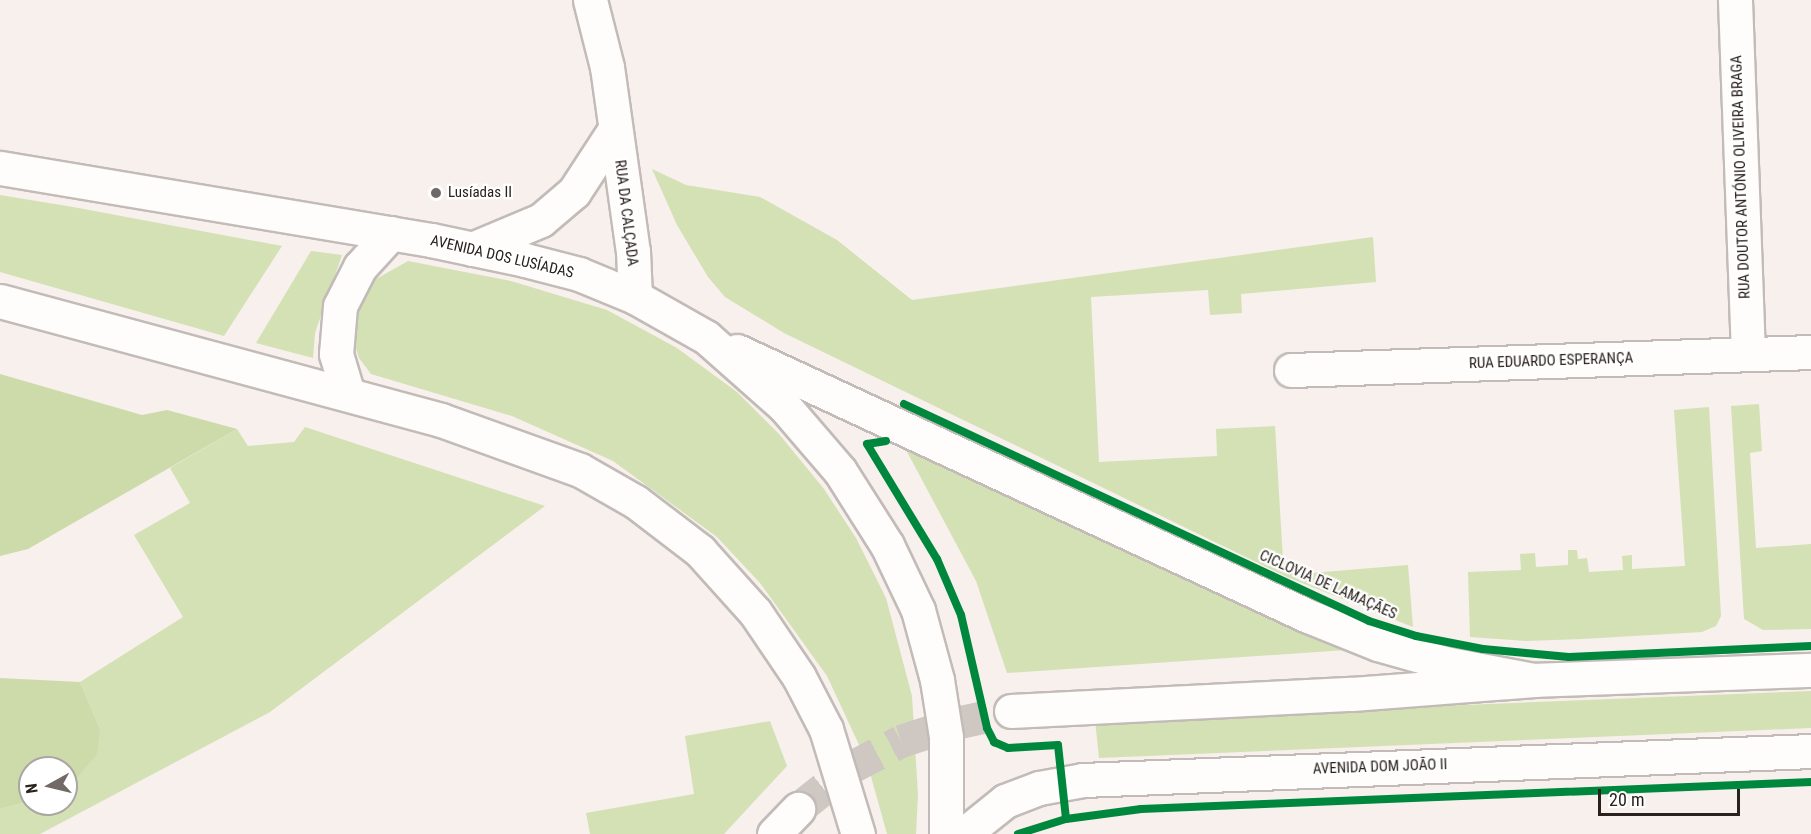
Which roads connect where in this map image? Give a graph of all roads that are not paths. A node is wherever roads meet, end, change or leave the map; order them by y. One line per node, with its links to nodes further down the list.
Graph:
1 (590, 0): 3 (main road, RUA DA CALÇADA)
2 (1735, 0): 11 (main road, RUA DOUTOR ANTÓNIO OLIVEIRA BRAGA)
3 (615, 129): 6 (main road, RUA DA CALÇADA); 7 (main road, RUA DA CALÇADA)
4 (0, 168): 5 (main road, AVENIDA DOS LUSÍADAS)
5 (391, 233): 6 (main road, AVENIDA DOS LUSÍADAS); 13 (main road)
6 (472, 249): 7 (main road, AVENIDA DOS LUSÍADAS)
7 (635, 297): 9 (main road, AVENIDA DOS LUSÍADAS)
8 (0, 301): 13 (main road)
9 (706, 337): 15 (main road); 21 (main road, AVENIDA DOS LUSÍADAS)
10 (1811, 352): 11 (main road, RUA EDUARDO ESPERANÇA)
11 (1748, 354): 12 (main road, RUA EDUARDO ESPERANÇA)
12 (1291, 370)
13 (348, 394): 20 (main road)
14 (1811, 669): 15 (main road)
15 (1534, 680): 16 (main road)
16 (1011, 711)
17 (1811, 751): 22 (main road, AVENIDA DOM JOÃO II)
18 (798, 809): 19 (main road)
19 (774, 834)
20 (858, 834)
21 (946, 834)
22 (964, 834)

